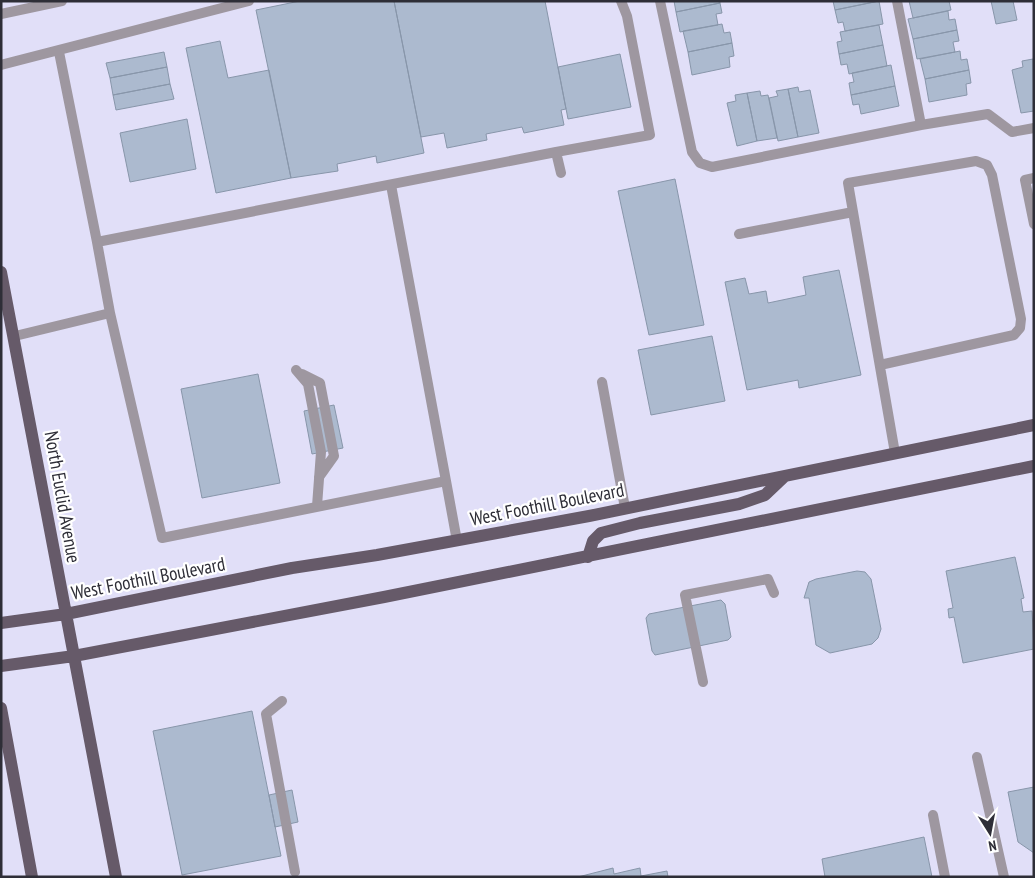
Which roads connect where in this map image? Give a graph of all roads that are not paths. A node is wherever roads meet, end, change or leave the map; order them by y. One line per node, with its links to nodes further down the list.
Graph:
1 (62, 1): 6 (lane)
2 (249, 1): 7 (lane)
3 (621, 1): 11 (lane)
4 (660, 1): 9 (lane)
5 (897, 1): 9 (lane)
6 (1, 14)
7 (58, 52): 8 (lane); 18 (lane)
8 (1, 65)
9 (921, 125): 10 (lane)
10 (1034, 128)
11 (556, 152): 12 (lane); 14 (lane)
12 (561, 173)
13 (1034, 178): 16 (lane)
14 (391, 185): 18 (lane); 30 (lane)
15 (853, 212): 17 (lane); 23 (lane); 23 (lane)
16 (1034, 222)
17 (739, 234)
18 (97, 242): 20 (lane)
19 (1, 272): 21 (main road, North Euclid Avenue)
20 (110, 313): 21 (lane); 31 (lane)
21 (14, 336): 22 (main road); 36 (main road, North Euclid Avenue)
22 (1, 339)
23 (880, 364): 27 (lane)
24 (296, 370): 31 (lane)
25 (602, 382): 32 (lane)
26 (1034, 425): 27 (main road, West Foothill Boulevard)
27 (895, 453): 29 (main road, West Foothill Boulevard)
28 (1034, 466): 34 (main road)
29 (784, 477): 32 (main road, West Foothill Boulevard); 34 (main road)
30 (446, 481): 31 (lane); 33 (lane)
31 (317, 506)
32 (625, 508): 33 (main road, West Foothill Boulevard)
33 (457, 540): 36 (main road, West Foothill Boulevard)
34 (588, 557): 38 (main road)
35 (774, 593): 40 (lane)
36 (66, 614): 37 (main road, West Foothill Boulevard); 38 (main road, North Euclid Avenue)
37 (1, 623)
38 (74, 656): 39 (main road); 47 (main road, North Euclid Avenue)
39 (1, 666)
40 (704, 682)
41 (282, 701): 45 (lane)
42 (1, 708): 46 (main road)
43 (977, 757): 49 (lane)
44 (934, 815): 48 (lane)
45 (295, 872)
46 (32, 877)
47 (116, 877)
48 (946, 877)
49 (1004, 877)

